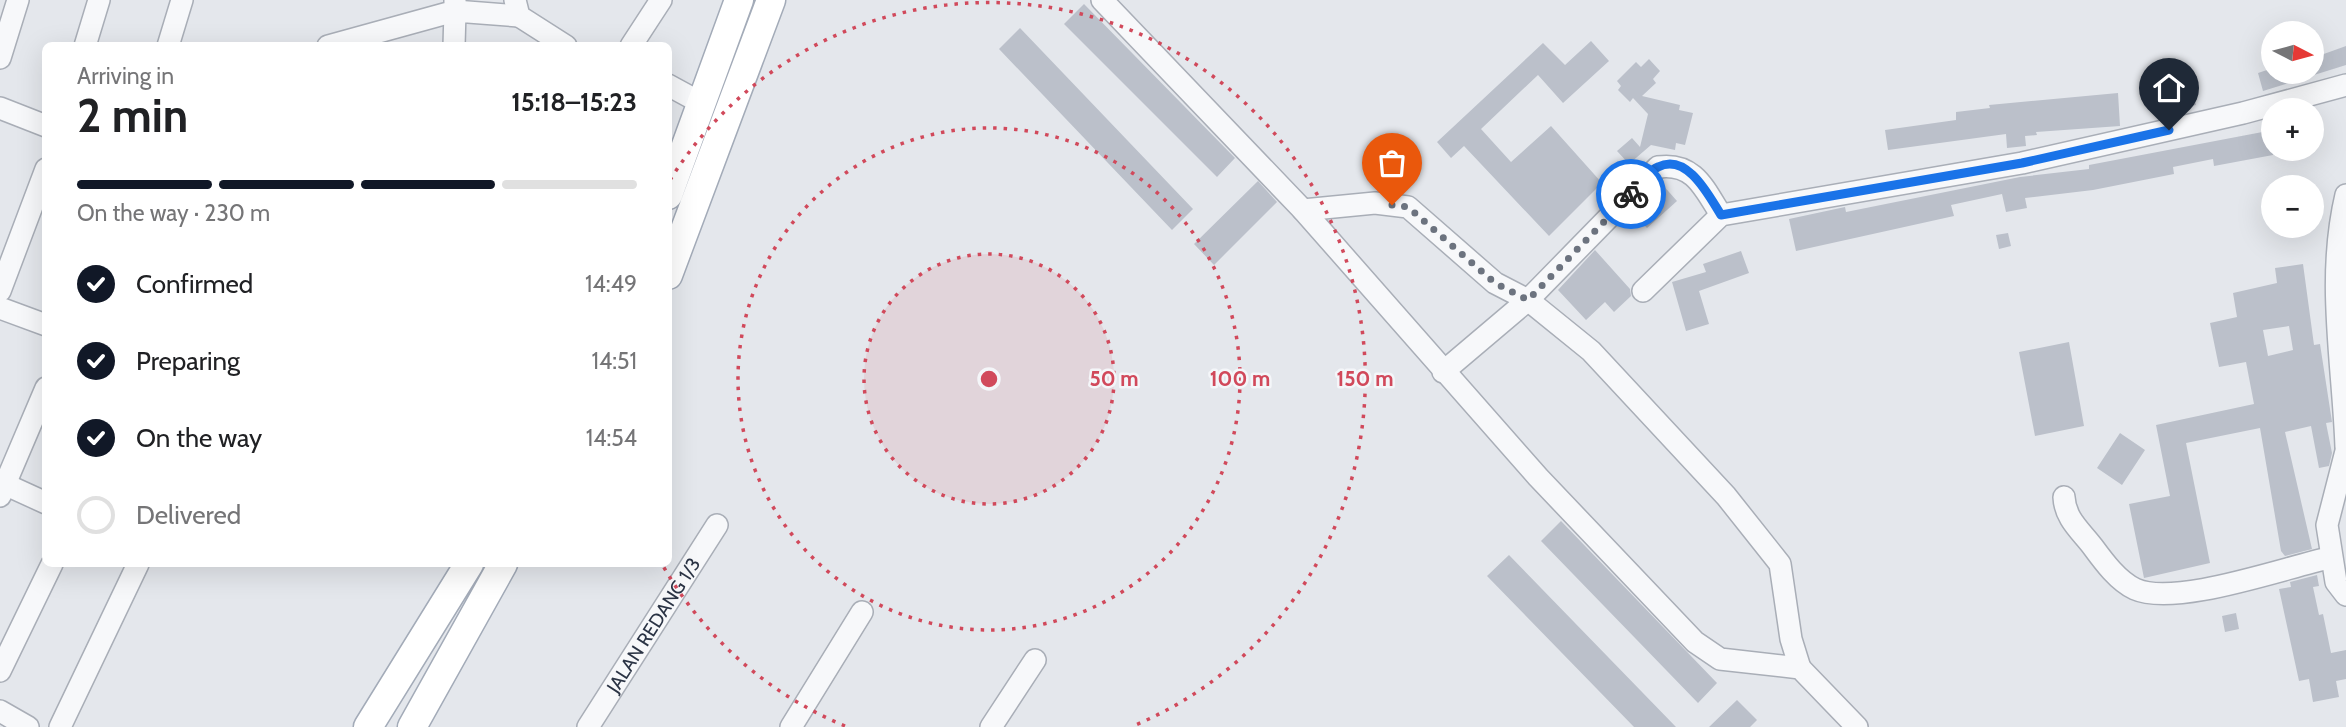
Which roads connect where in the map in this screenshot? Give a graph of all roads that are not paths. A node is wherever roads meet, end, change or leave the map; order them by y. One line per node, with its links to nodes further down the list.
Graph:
1 (18, 0): 16 (street)
2 (99, 0): 10 (street)
3 (182, 0): 11 (street)
4 (661, 0): 15 (street)
5 (739, 0): 19 (main road)
6 (771, 0): 27 (main road)
7 (1102, 0): 25 (street)
8 (455, 5): 9 (street); 12 (street); 13 (street)
9 (517, 8): 14 (street)
10 (86, 42)
11 (169, 42)
12 (340, 42)
13 (454, 42)
14 (559, 42)
15 (634, 42)
16 (0, 58)
17 (2346, 85): 26 (street)
18 (672, 87): 19 (street)
19 (703, 104): 23 (main road)
20 (0, 108): 21 (street)
21 (42, 124)
22 (42, 180): 28 (street)
23 (672, 185)
24 (2346, 195): 35 (street)
25 (1303, 210): 30 (street); 33 (street)
26 (1721, 215): 29 (street); 30 (street)
27 (672, 264)
28 (0, 291)
29 (1643, 291)
30 (1528, 300): 33 (street); 49 (street)
31 (0, 308): 32 (street)
32 (42, 324)
33 (1443, 372): 49 (street)
34 (42, 397): 36 (street)
35 (2346, 449): 40 (street)
36 (2, 487): 38 (street)
37 (2064, 497): 40 (street)
38 (42, 502)
39 (717, 524): 57 (street, JALAN REDANG 1/3)
40 (2329, 558): 45 (street)
41 (51, 567): 50 (street)
42 (137, 567): 53 (street)
43 (467, 567): 47 (main road)
44 (501, 567): 56 (main road)
45 (2346, 595)
46 (863, 612): 58 (street)
47 (419, 647): 54 (main road); 55 (main road)
48 (1035, 660): 59 (street)
49 (1800, 668): 60 (street)
50 (0, 671)
51 (0, 711): 52 (street)
52 (28, 727)
53 (60, 727)
54 (368, 727)
55 (398, 727)
56 (412, 727)
57 (588, 727)
58 (792, 727)
59 (992, 727)
60 (1857, 727)

